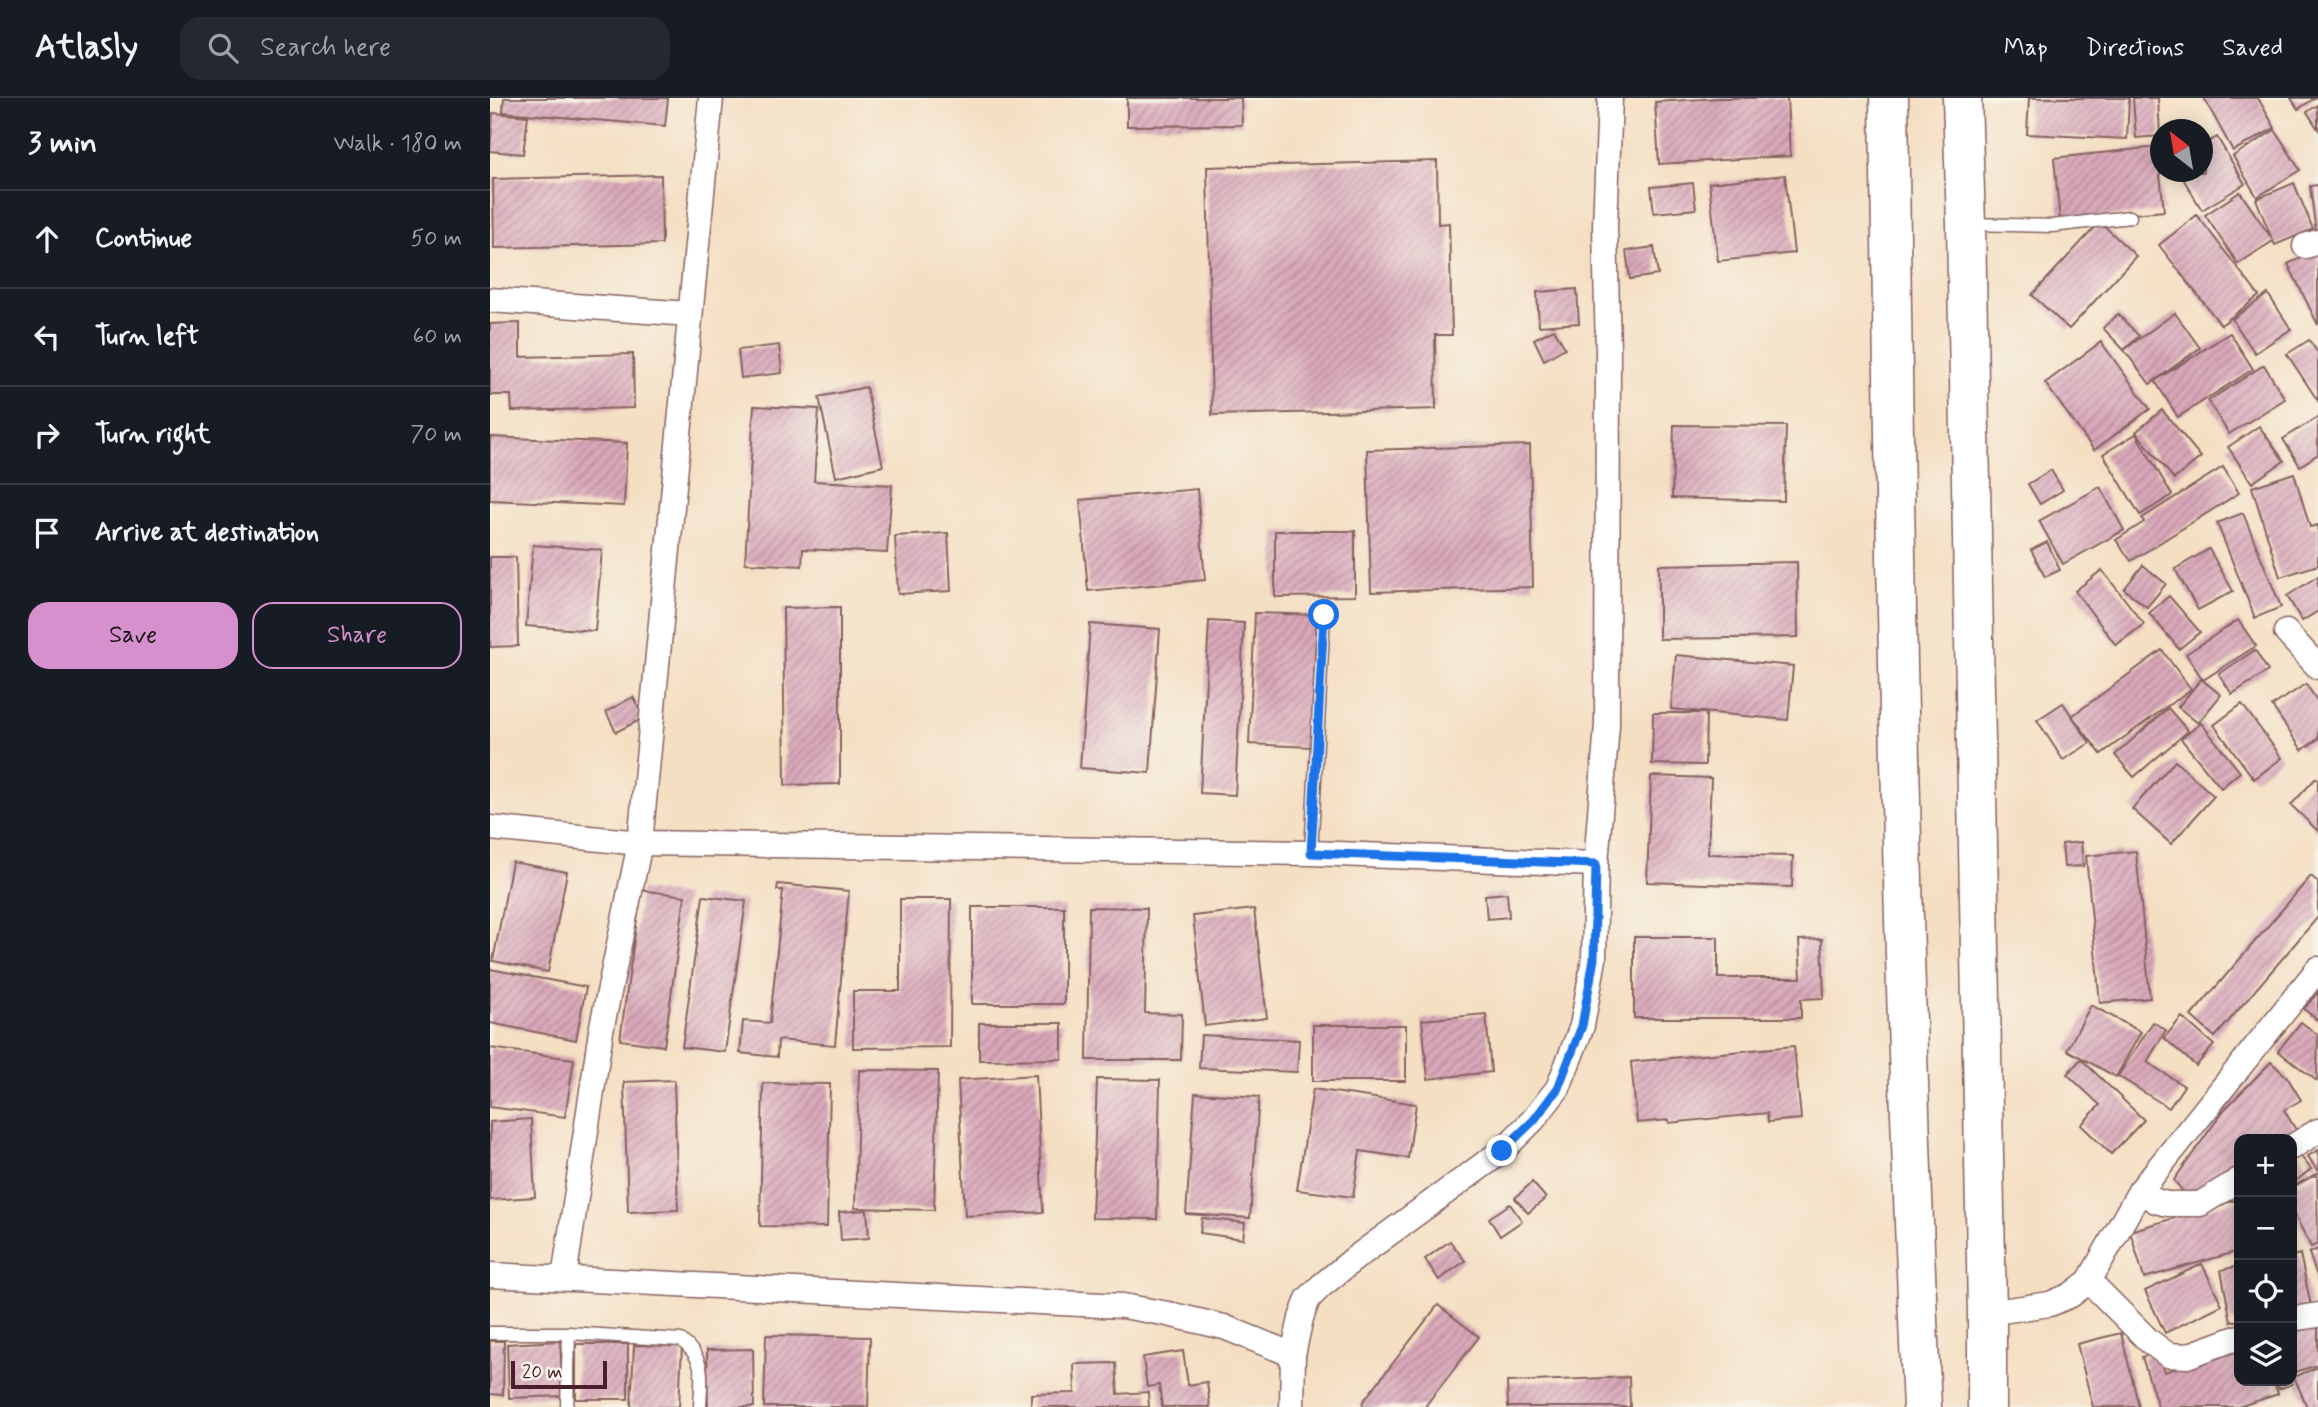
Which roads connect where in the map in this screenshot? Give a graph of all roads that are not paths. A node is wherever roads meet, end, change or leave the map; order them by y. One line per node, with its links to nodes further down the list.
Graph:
1 (712, 98): 8 (street)
2 (1610, 98): 15 (street)
3 (1889, 98): 34 (main road)
4 (1962, 98): 6 (main road)
5 (2130, 217): 6 (lane)
6 (1966, 224): 24 (main road)
7 (490, 300): 8 (street)
8 (690, 314): 13 (street)
9 (1324, 615): 14 (lane)
10 (2286, 632): 11 (street)
11 (2318, 667)
12 (490, 828): 13 (street)
13 (640, 843): 14 (street); 22 (street)
14 (1311, 853): 15 (street)
15 (1596, 864): 30 (street)
16 (2318, 969): 20 (street)
17 (2318, 1131): 18 (street)
18 (2297, 1144)
19 (2234, 1183): 20 (street)
20 (2140, 1191): 23 (street)
21 (490, 1275): 22 (street)
22 (564, 1278): 30 (street)
23 (2089, 1281): 24 (street); 29 (street)
24 (1987, 1313): 35 (main road)
25 (2318, 1315): 26 (street)
26 (2297, 1318)
27 (490, 1333): 28 (lane)
28 (569, 1333): 31 (lane); 32 (lane)
29 (2234, 1339)
30 (1293, 1355): 33 (street)
31 (567, 1407)
32 (700, 1407)
33 (1292, 1407)
34 (1922, 1407)
35 (1987, 1407)

